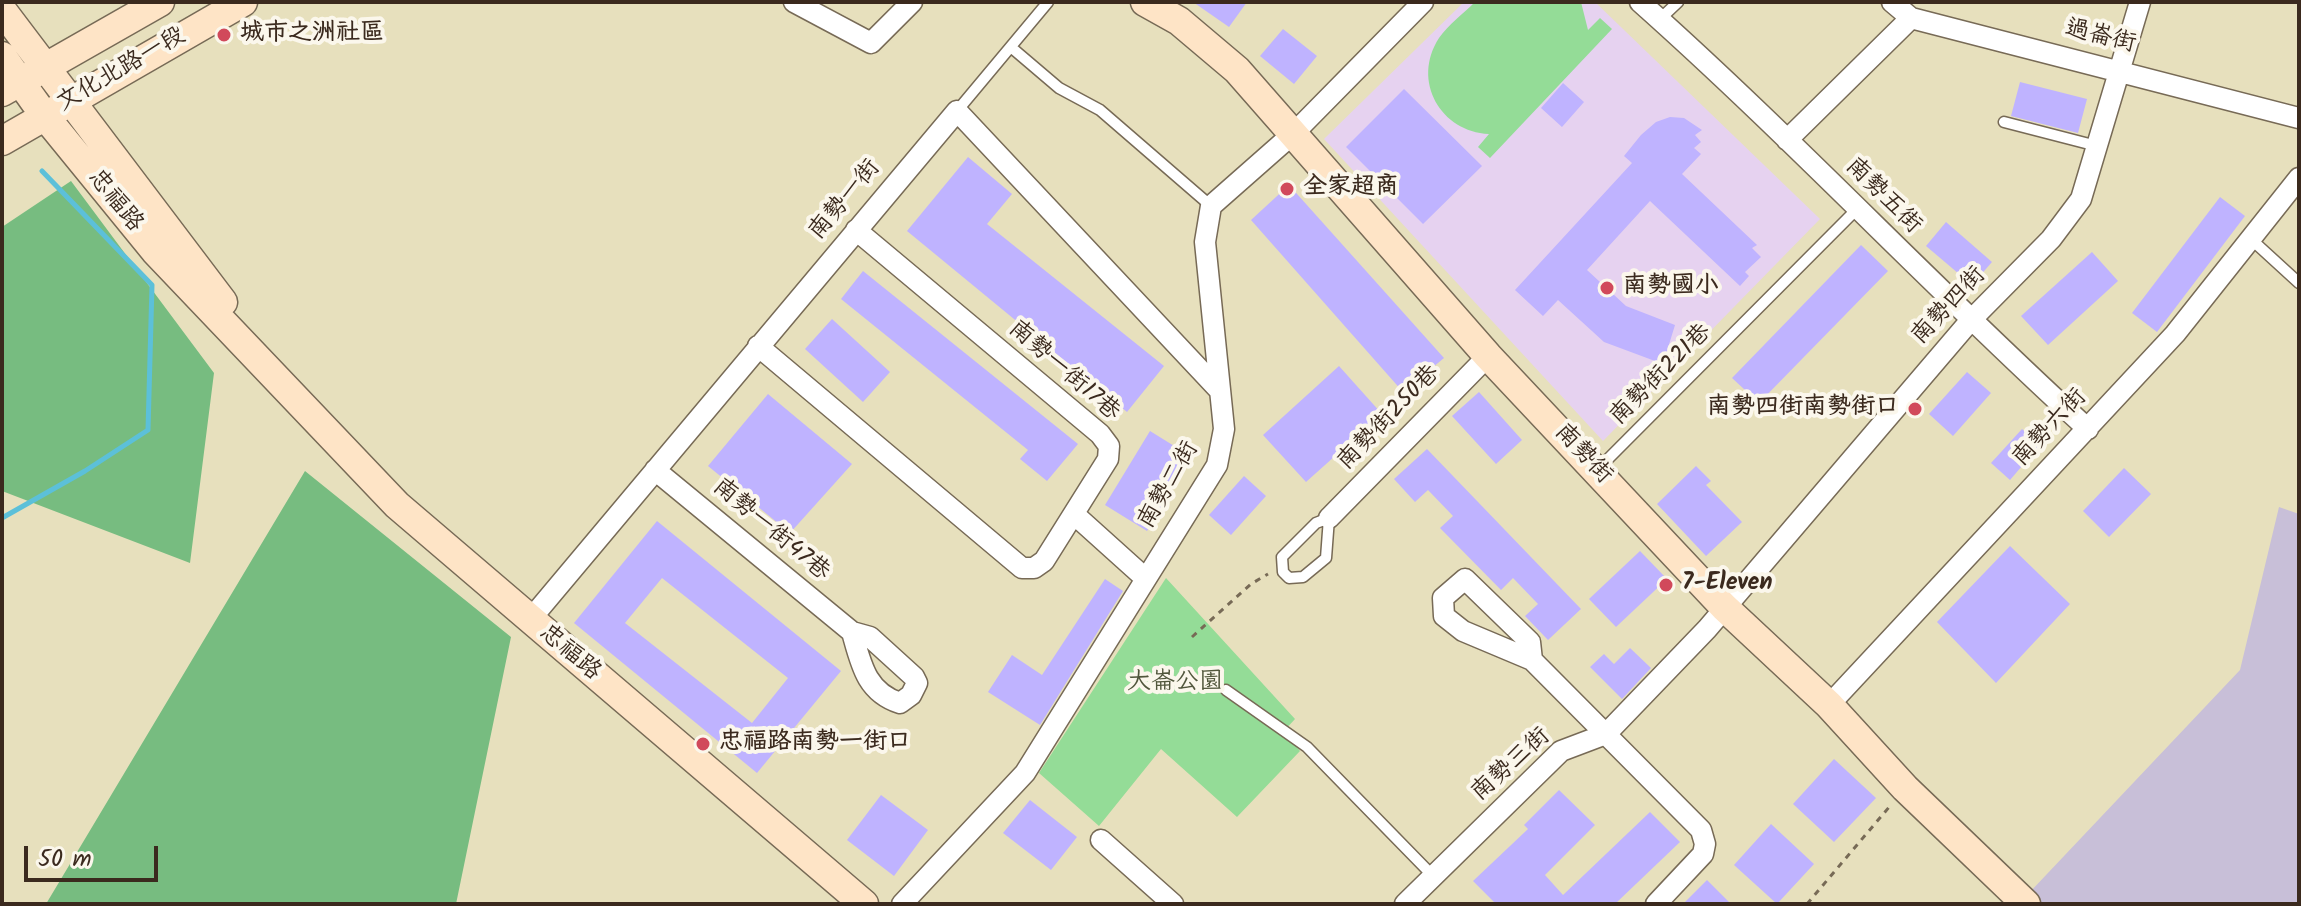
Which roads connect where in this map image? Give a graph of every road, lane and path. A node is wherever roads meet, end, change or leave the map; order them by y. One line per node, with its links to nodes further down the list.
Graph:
1 (160, 2): 17 (main road, 文化北路一段)
2 (243, 2): 20 (main road, 文化北路一段)
3 (794, 2): 4 (street)
4 (912, 2)
5 (1048, 2): 15 (lane)
6 (1145, 2): 25 (main road, 南勢街)
7 (1423, 2): 25 (street)
8 (1640, 2): 14 (street, 南勢五街)
9 (1678, 2): 14 (lane)
10 (1892, 2): 13 (street, 過崙街)
11 (2140, 2): 18 (street, 南勢四街)
12 (2, 10): 17 (main road, 忠福路)
13 (1911, 18): 18 (street, 過崙街); 26 (street)
14 (1659, 20): 26 (street, 南勢五街)
15 (1012, 48): 21 (lane); 30 (lane)
16 (2, 56): 19 (main road, 忠福路)
17 (44, 66): 19 (main road, 文化北路一段); 20 (main road, 忠福路)
18 (2120, 70): 23 (street, 過崙街); 28 (street, 南勢四街)
19 (11, 86): 22 (main road, 忠福路)
20 (69, 101): 22 (main road, 文化北路一段); 36 (main road, 忠福路)
21 (957, 111): 32 (street, 南勢一街); 39 (street)
22 (44, 115): 27 (main road, 文化北路一段); 36 (main road, 忠福路)
23 (2299, 118)
24 (2004, 122): 28 (lane)
25 (1295, 132): 30 (street); 38 (main road, 南勢街)
26 (1787, 140): 31 (street, 南勢五街)
27 (2, 141)
28 (2097, 146): 35 (street, 南勢四街)
29 (2299, 178): 33 (street, 南勢六街)
30 (1211, 206): 39 (street, 南勢二街)
31 (1858, 208): 35 (street, 南勢五街); 42 (lane, 南勢街221巷)
32 (856, 230): 37 (street, 南勢一街); 43 (street, 南勢一街17巷)
33 (2252, 240): 34 (lane); 40 (street, 南勢六街)
34 (2299, 283)
35 (1970, 321): 40 (street, 南勢五街); 47 (street, 南勢四街)
36 (235, 328): 48 (main road, 忠福路)
37 (758, 346): 41 (street, 南勢一街); 43 (street, 南勢一街17巷)
38 (1488, 356): 42 (main road, 南勢街); 44 (street, 南勢街250巷)
39 (1220, 391): 46 (street, 南勢二街)
40 (2088, 429): 53 (street, 南勢六街)
41 (655, 470): 48 (street, 南勢一街); 49 (street, 南勢一街47巷)
42 (1596, 470): 47 (main road, 南勢街)
43 (1075, 515): 46 (street)
44 (1329, 518): 45 (lane); 45 (lane)
45 (1282, 567): 50 (path)
46 (1145, 578): 59 (street, 南勢二街)
47 (1724, 607): 53 (main road, 南勢街); 54 (street, 南勢三街)
48 (529, 621): 58 (main road, 忠福路)
49 (852, 632)
50 (1192, 637)
51 (1532, 660): 51 (street); 54 (street)
52 (1226, 690): 57 (lane)
53 (1829, 705): 55 (main road, 南勢街)
54 (1606, 734): 57 (street, 南勢三街); 62 (street)
55 (1905, 788): 63 (path); 64 (main road, 南勢街)
56 (1101, 840): 60 (street)
57 (1433, 876): 61 (street, 南勢三街)
58 (864, 904)
59 (902, 904)
60 (1173, 904)
61 (1405, 904)
62 (1656, 904)
63 (1807, 904)
64 (2026, 904)

